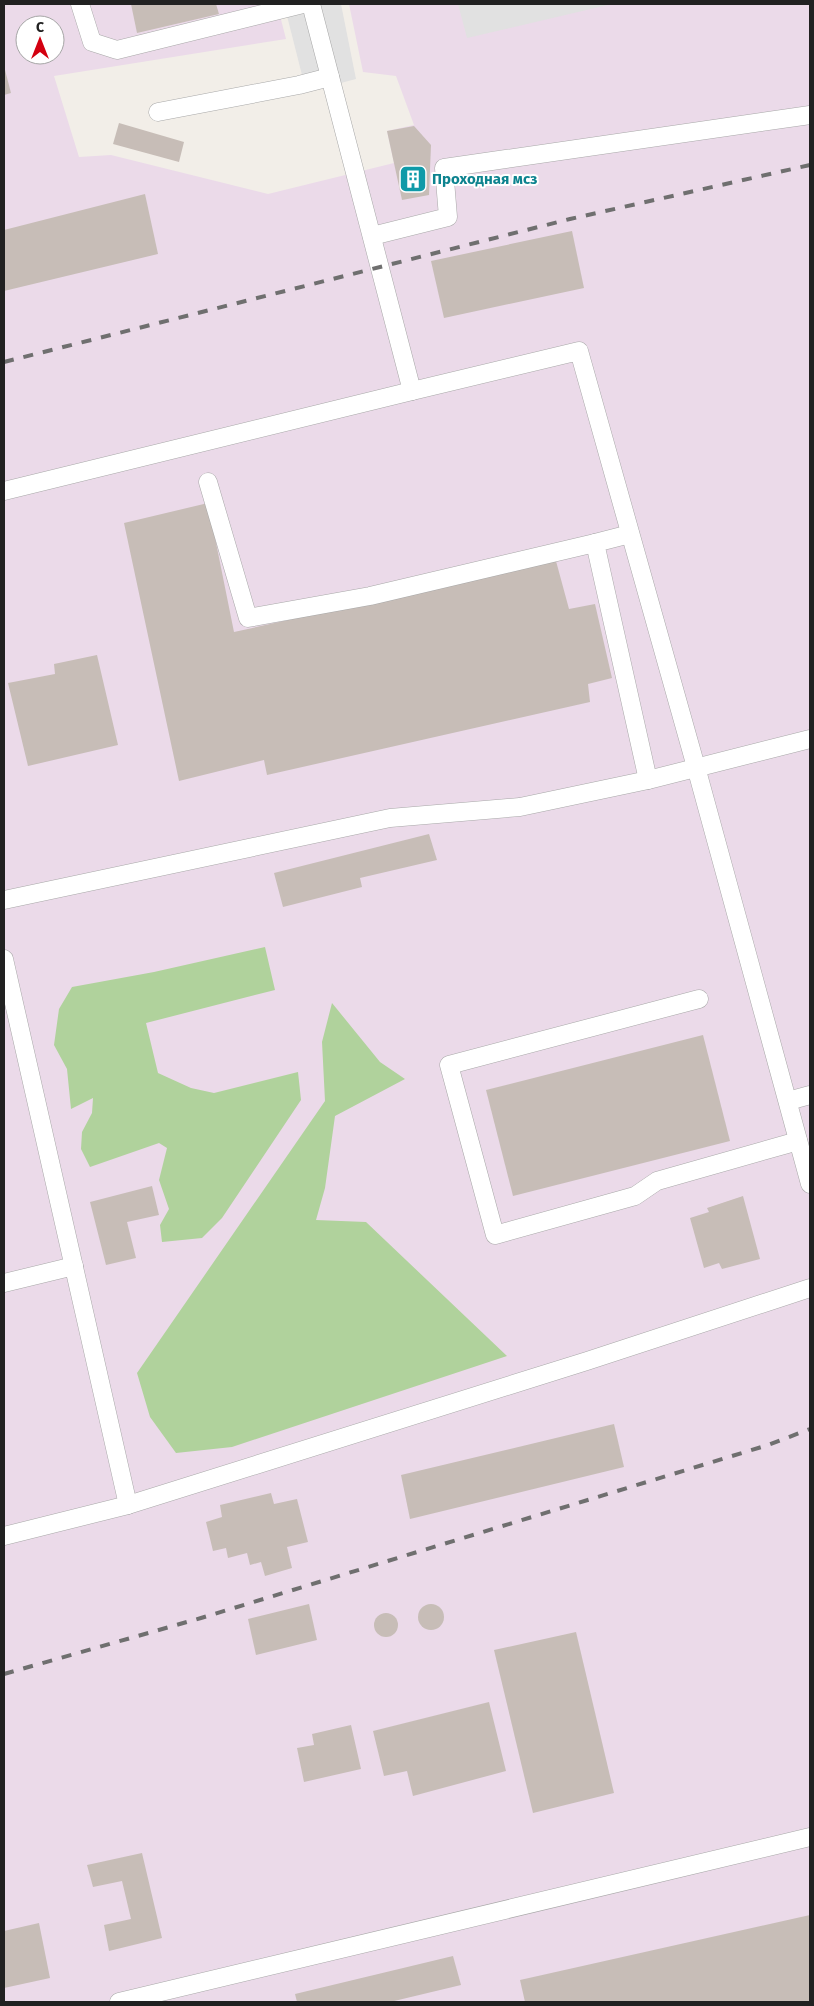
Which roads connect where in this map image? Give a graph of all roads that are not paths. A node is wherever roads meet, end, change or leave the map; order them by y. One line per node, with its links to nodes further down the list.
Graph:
1 (80, 4): 2 (street)
2 (303, 4)
3 (311, 4): 4 (street)
4 (330, 77): 5 (street); 7 (street)
5 (158, 112)
6 (810, 114): 7 (street)
7 (372, 236): 8 (street)
8 (412, 391): 10 (street); 11 (street)
9 (208, 482): 12 (street)
10 (4, 491)
11 (630, 534): 12 (street); 14 (street)
12 (595, 543): 15 (street)
13 (810, 739): 14 (street)
14 (696, 767): 15 (street); 20 (street)
15 (648, 780): 16 (street)
16 (4, 900)
17 (4, 959): 23 (street)
18 (699, 1000): 21 (street)
19 (810, 1095): 20 (street)
20 (788, 1101): 21 (street)
21 (798, 1141): 22 (street)
22 (810, 1184)
23 (74, 1266): 24 (street); 26 (street)
24 (4, 1283)
25 (810, 1288): 26 (street)
26 (128, 1505): 27 (street)
27 (4, 1536)
28 (810, 1837): 29 (street)
29 (119, 2002)

